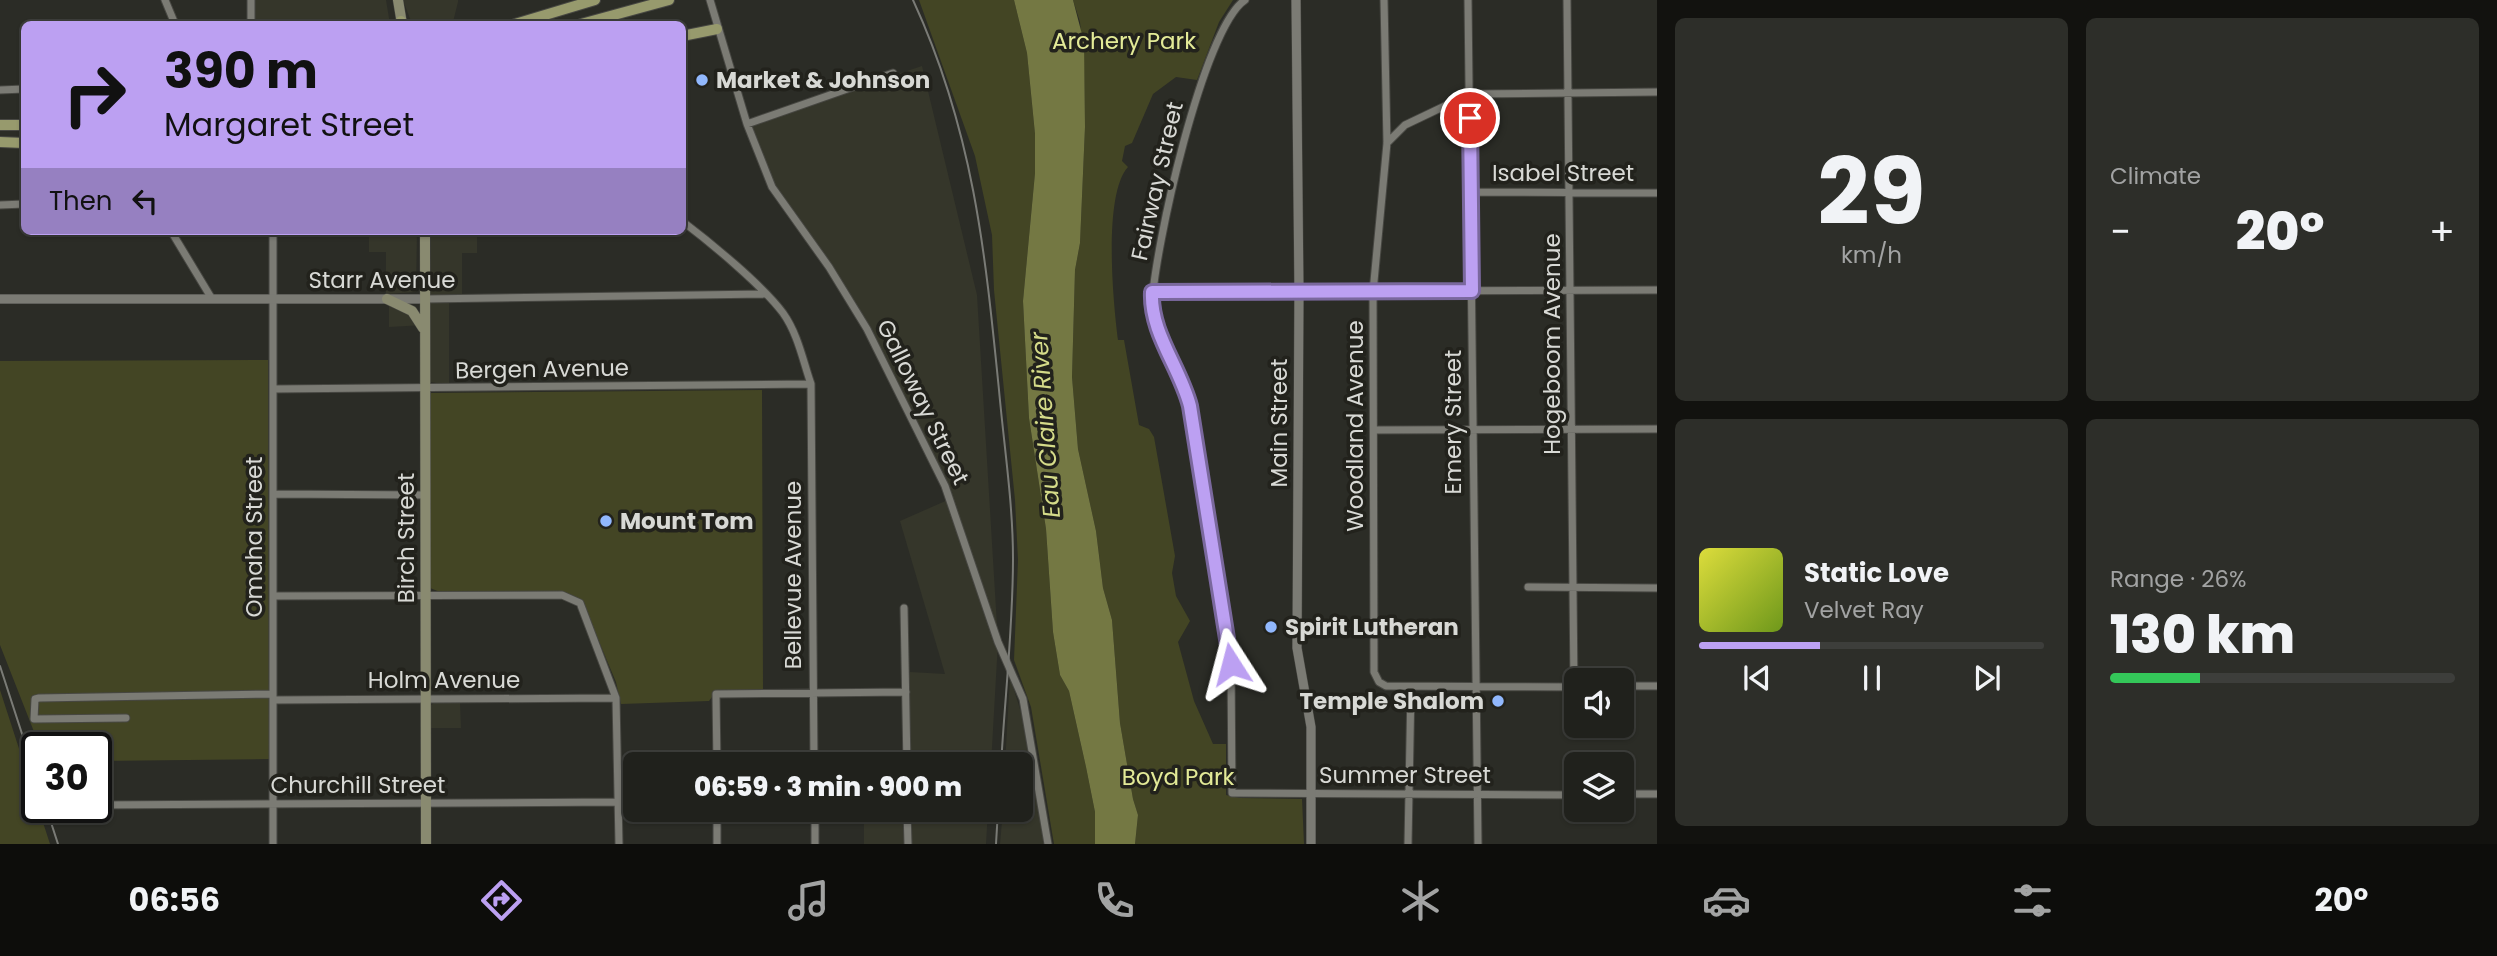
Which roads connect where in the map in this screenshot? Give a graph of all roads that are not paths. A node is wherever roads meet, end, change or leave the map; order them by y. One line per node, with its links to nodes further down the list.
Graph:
1 (165, 0): 12 (street)
2 (251, 0): 13 (street)
3 (398, 0): 14 (main road)
4 (595, 0): 15 (main road)
5 (669, 0): 16 (main road)
6 (710, 0): 17 (street, Galloway Street)
7 (1245, 0): 43 (street, Fairway Street)
8 (1296, 0): 44 (street, Main Street)
9 (1384, 0): 30 (street, Woodland Avenue)
10 (1468, 0): 24 (street, Emery Street)
11 (1567, 0): 22 (street, Hogeboom Avenue)
12 (174, 21)
13 (251, 21)
14 (401, 21)
15 (525, 21)
16 (592, 21)
17 (717, 29): 18 (main road); 25 (street, Galloway Street)
18 (686, 35)
19 (893, 74): 25 (street)
20 (21, 89): 21 (street)
21 (0, 90)
22 (1570, 92): 23 (street); 24 (street); 31 (street, Hogeboom Avenue)
23 (1657, 92)
24 (1470, 94): 30 (street); 32 (street, Emery Street)
25 (747, 124): 103 (street, Galloway Street)
26 (0, 125): 27 (main road)
27 (21, 125)
28 (0, 142): 29 (main road)
29 (21, 142)
30 (1387, 143): 45 (street, Woodland Avenue)
31 (1570, 190): 32 (street, Isabel Street); 33 (street, Isabel Street); 40 (street, Hogeboom Avenue)
32 (1470, 192): 42 (street, Emery Street)
33 (1657, 193)
34 (21, 204): 35 (street)
35 (0, 205)
36 (686, 224): 46 (street, Bellevue Avenue)
37 (172, 235): 48 (street)
38 (273, 235): 49 (street, Omaha Street)
39 (425, 235): 51 (main road, Birch Street)
40 (1570, 290): 41 (street); 42 (street); 56 (street, Hogeboom Avenue)
41 (1657, 290)
42 (1472, 291): 45 (street); 59 (street, Emery Street)
43 (1152, 292): 44 (street); 83 (street, Fairway Street)
44 (1299, 292): 45 (street); 84 (street, Main Street)
45 (1373, 292): 58 (street, Woodland Avenue)
46 (764, 294): 51 (street, Starr Avenue); 53 (street, Bellevue Avenue)
47 (0, 299): 48 (street, Starr Avenue)
48 (212, 299): 49 (street, Starr Avenue)
49 (274, 299): 50 (street, Starr Avenue); 54 (street, Omaha Street)
50 (387, 299): 51 (street, Starr Avenue); 52 (main road)
51 (425, 299): 52 (main road, Birch Street)
52 (425, 333): 55 (main road, Birch Street)
53 (811, 384): 55 (street, Bergen Avenue); 75 (street, Bellevue Avenue)
54 (273, 389): 55 (street, Bergen Avenue); 60 (street, Omaha Street)
55 (425, 389): 61 (main road, Birch Street)
56 (1572, 429): 57 (street); 59 (street); 63 (street, Hogeboom Avenue)
57 (1657, 429)
58 (1374, 430): 59 (street); 71 (street, Woodland Avenue)
59 (1472, 430): 72 (street, Emery Street)
60 (273, 494): 61 (street); 65 (street, Omaha Street)
61 (425, 495): 66 (main road, Birch Street)
62 (1528, 587): 63 (street)
63 (1573, 588): 64 (street); 68 (street, Hogeboom Avenue)
64 (1657, 588)
65 (273, 596): 66 (street); 76 (street, Omaha Street)
66 (425, 596): 77 (street); 78 (main road, Birch Street)
67 (904, 608): 74 (street)
68 (1575, 668)
69 (1634, 686): 70 (street)
70 (1657, 686)
71 (1411, 687): 72 (street); 89 (street)
72 (1477, 687): 73 (street); 87 (street, Emery Street)
73 (1564, 687)
74 (906, 692): 75 (street); 82 (street)
75 (813, 693): 80 (street); 81 (street, Bellevue Avenue)
76 (273, 697): 78 (street, Holm Avenue); 79 (street, Holm Avenue); 91 (street, Omaha Street)
77 (616, 698): 78 (street, Holm Avenue); 90 (street)
78 (425, 700): 92 (main road, Birch Street)
79 (126, 718)
80 (717, 752)
81 (814, 752)
82 (907, 752)
83 (1232, 793): 84 (street, Summer Street)
84 (1311, 794): 89 (street, Summer Street); 104 (street, Main Street)
85 (1634, 794): 86 (street)
86 (1657, 794)
87 (1478, 795): 88 (street, Summer Street); 89 (street, Summer Street); 106 (street, Emery Street)
88 (1564, 795)
89 (1409, 796): 105 (street)
90 (619, 802): 92 (street, Churchill Street); 99 (street)
91 (274, 804): 92 (street, Churchill Street); 93 (street, Churchill Street); 97 (street, Omaha Street)
92 (426, 805): 98 (main road, Birch Street)
93 (112, 806)
94 (717, 822): 100 (street)
95 (815, 822): 101 (street)
96 (908, 822): 102 (street)
97 (273, 844)
98 (426, 844)
99 (619, 844)
100 (717, 844)
101 (815, 844)
102 (908, 844)
103 (1048, 844)
104 (1311, 844)
105 (1408, 844)
106 (1478, 844)

